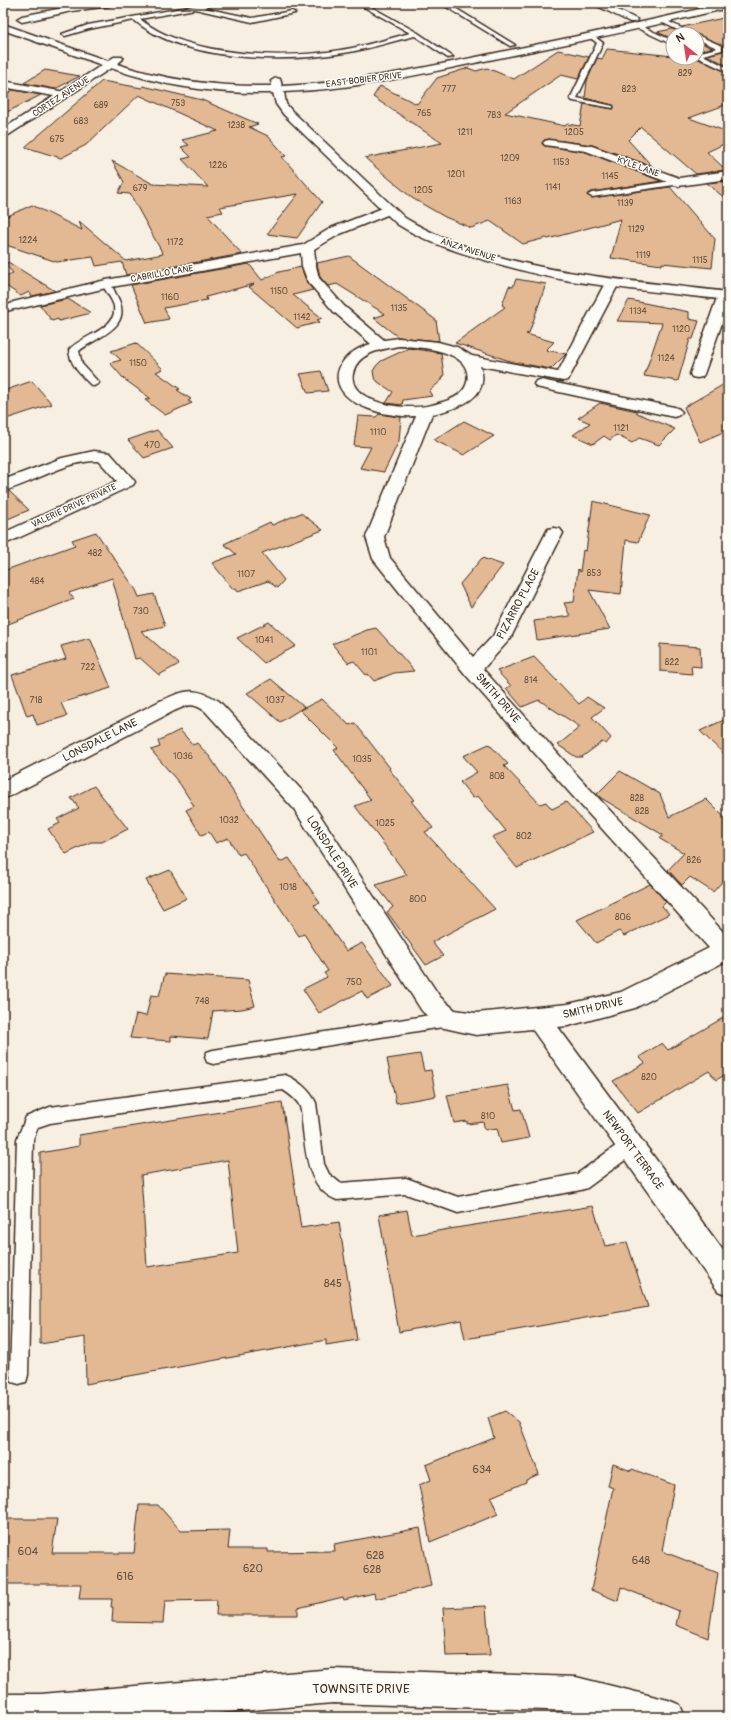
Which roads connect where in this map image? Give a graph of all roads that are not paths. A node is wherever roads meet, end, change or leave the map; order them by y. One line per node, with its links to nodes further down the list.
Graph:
1 (110, 3): 6 (street)
2 (360, 3): 16 (lane)
3 (444, 3): 21 (lane)
4 (601, 4): 11 (street)
5 (727, 4): 10 (street, EAST BOBIER DRIVE); 11 (street, EAST BOBIER DRIVE)
6 (69, 5): 12 (street)
7 (198, 5): 8 (lane); 9 (lane)
8 (292, 13)
9 (135, 18): 15 (lane); 16 (lane)
10 (663, 21): 11 (street, EAST BOBIER DRIVE); 13 (lane)
11 (635, 23): 17 (street, EAST BOBIER DRIVE); 18 (lane); 21 (street, EAST BOBIER DRIVE)
12 (42, 26)
13 (674, 26)
14 (3, 27): 27 (street, EAST BOBIER DRIVE)
15 (61, 33): 19 (street)
16 (416, 34): 24 (lane)
17 (591, 36): 32 (street, EAST BOBIER DRIVE); 34 (lane)
18 (665, 39)
19 (79, 40)
20 (705, 40): 23 (lane)
21 (512, 45): 24 (street, EAST BOBIER DRIVE)
22 (105, 52): 25 (street)
23 (705, 53)
24 (450, 57): 32 (street, EAST BOBIER DRIVE)
25 (118, 59): 27 (street, CORTEZ AVENUE); 29 (street)
26 (705, 59): 28 (lane)
27 (109, 66): 32 (street, EAST BOBIER DRIVE); 33 (street, CORTEZ AVENUE)
28 (728, 70)
29 (180, 74)
30 (234, 79): 32 (street, EAST BOBIER DRIVE)
31 (3, 84): 33 (street)
32 (277, 85): 40 (street, ANZA AVENUE)
33 (65, 95): 35 (street, CORTEZ AVENUE)
34 (611, 107)
35 (3, 134)
36 (549, 143): 38 (street, KYLE LANE)
37 (728, 175): 38 (street, KYLE LANE)
38 (678, 182): 39 (lane)
39 (592, 195)
40 (388, 210): 41 (street); 42 (street, ANZA AVENUE)
41 (307, 248): 43 (street, CABRILLO LANE); 47 (street)
42 (612, 283): 44 (street, ANZA AVENUE); 48 (street)
43 (106, 284): 45 (street, CABRILLO LANE); 50 (lane)
44 (727, 295): 49 (street)
45 (18, 305): 46 (lane)
46 (3, 309)
47 (381, 345): 48 (street); 51 (street)
48 (471, 364): 51 (street); 52 (street)
49 (697, 374)
50 (94, 383)
51 (426, 411): 56 (street, SMITH DRIVE)
52 (674, 412)
53 (3, 486): 55 (street, VALERIE DRIVE PRIVATE)
54 (554, 533): 56 (street, PIZARRO PLACE)
55 (3, 540)
56 (472, 669): 59 (street, SMITH DRIVE)
57 (199, 698): 58 (street, LONSDALE LANE); 61 (street, LONSDALE DRIVE)
58 (3, 790)
59 (727, 950): 60 (street, SMITH DRIVE)
60 (538, 1018): 61 (street, SMITH DRIVE); 63 (street, NEWPORT TERRACE)
61 (449, 1019): 62 (lane)
62 (213, 1057)
63 (630, 1146): 64 (street, NEWPORT TERRACE); 65 (lane)
64 (728, 1281)
65 (19, 1375)
66 (3, 1712): 67 (street, TOWNSITE DRIVE)
67 (668, 1717)

